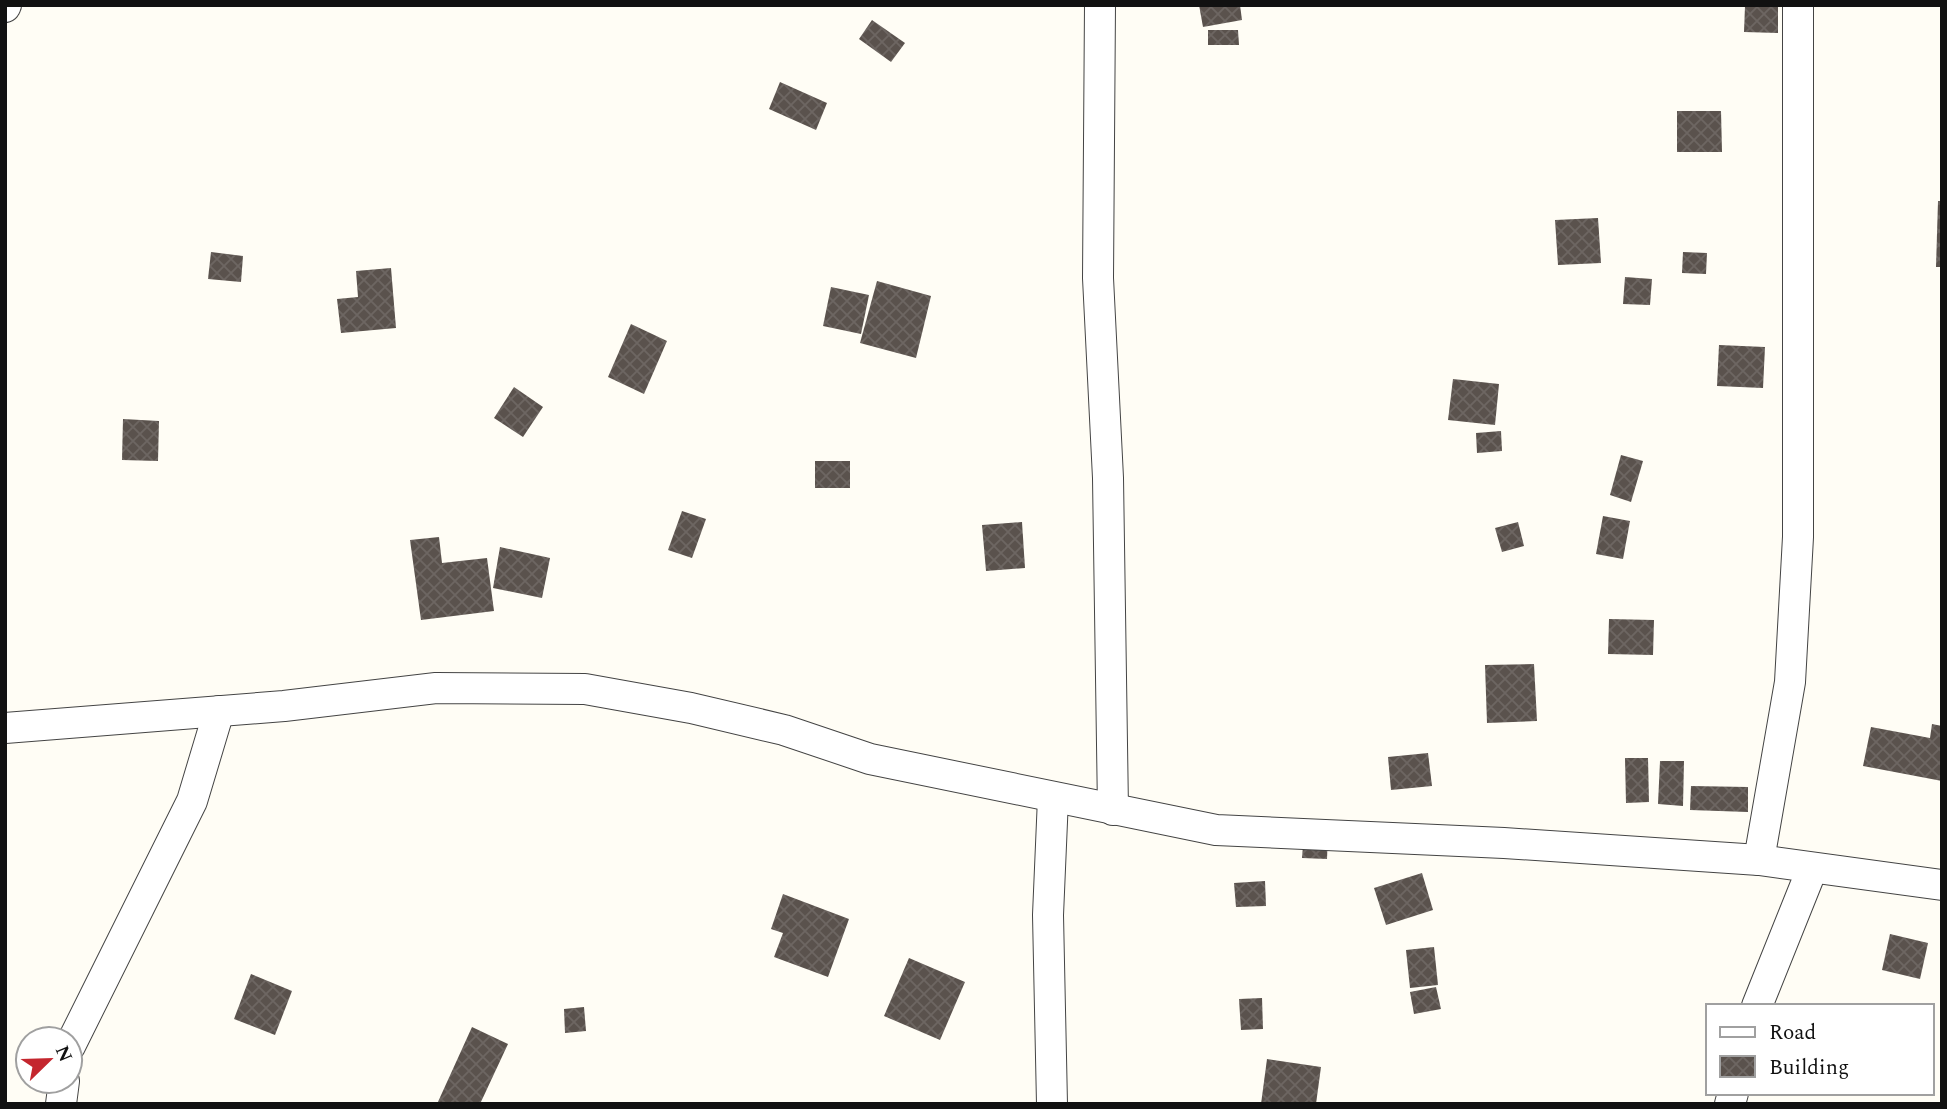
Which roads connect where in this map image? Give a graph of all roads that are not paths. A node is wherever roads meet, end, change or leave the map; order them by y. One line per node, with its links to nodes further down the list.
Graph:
1 (1100, 5): 6 (street)
2 (1798, 5): 7 (street)
3 (219, 711): 4 (street); 5 (street); 11 (street)
4 (5, 728)
5 (1053, 798): 6 (street); 12 (street)
6 (1113, 810): 7 (street)
7 (1759, 860): 8 (street)
8 (1812, 869): 9 (street); 10 (street)
9 (1942, 886)
10 (1758, 1004)
11 (80, 1025)
12 (1052, 1104)

